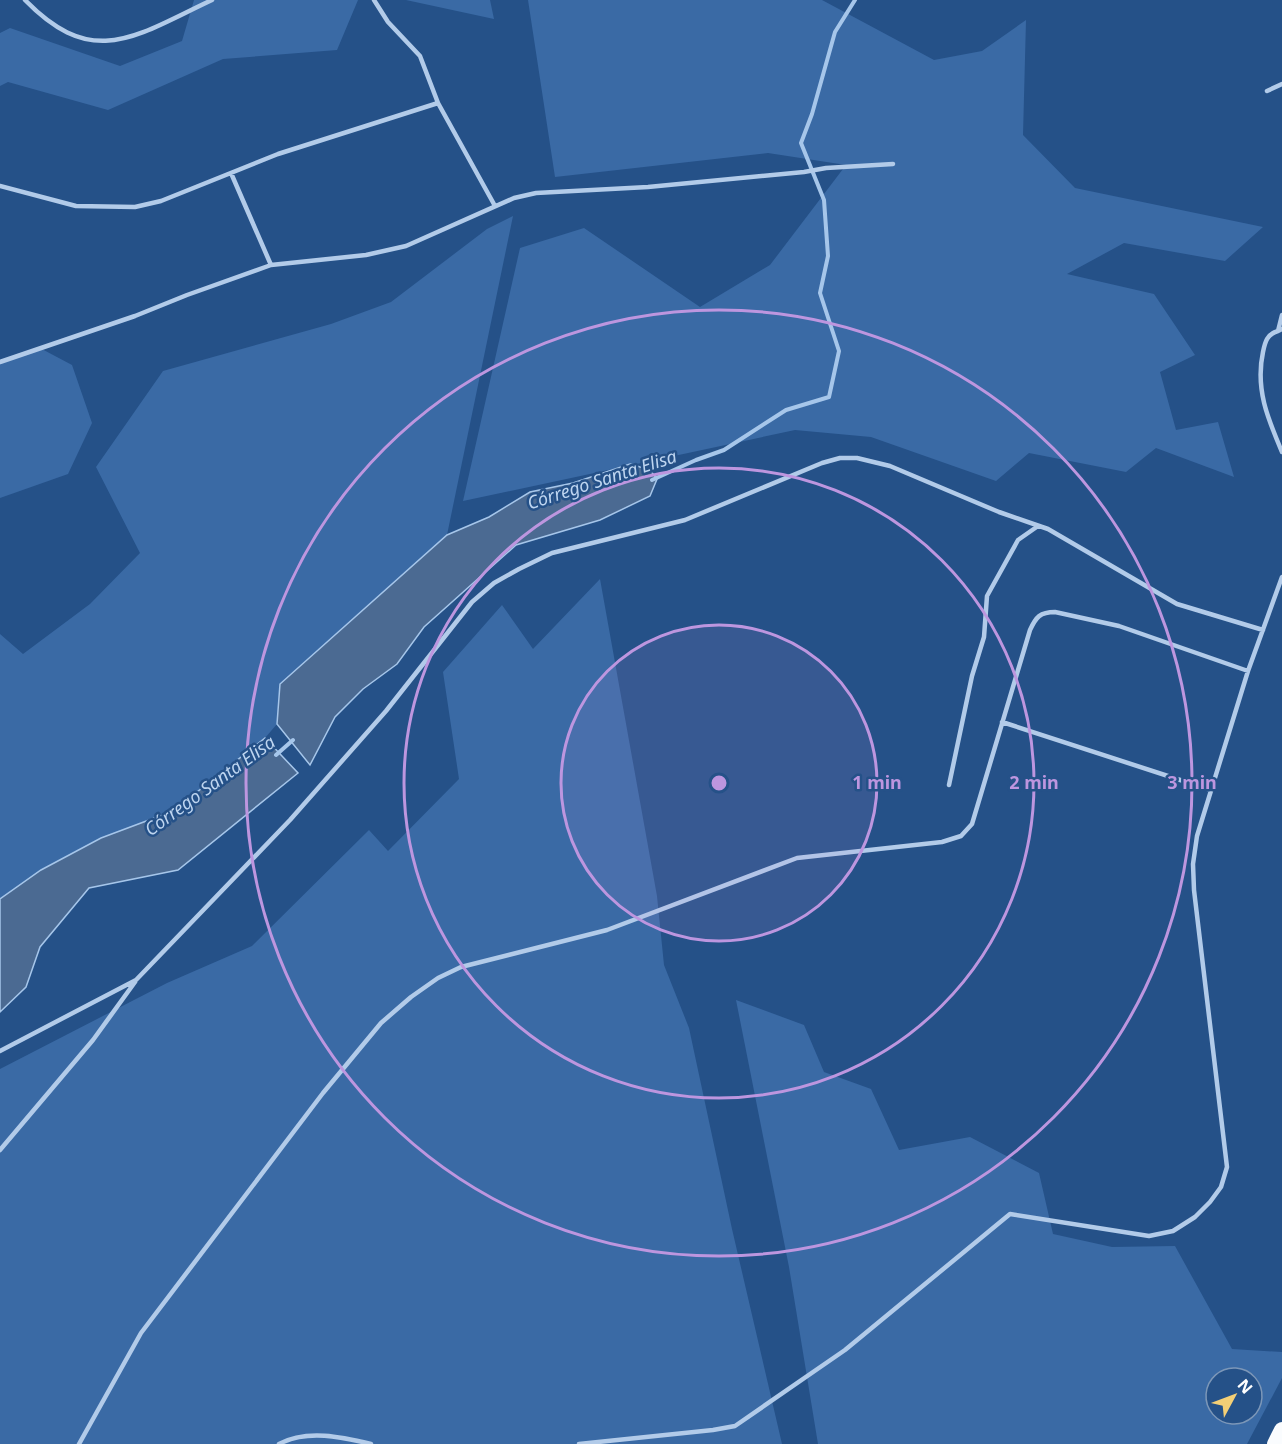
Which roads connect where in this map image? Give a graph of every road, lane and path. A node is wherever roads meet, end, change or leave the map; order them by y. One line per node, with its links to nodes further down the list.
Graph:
1 (24, 0): 2 (lane)
2 (212, 0)
3 (374, 0): 6 (lane)
4 (1282, 84): 5 (lane)
5 (1267, 91)
6 (438, 103): 8 (lane); 10 (lane)
7 (893, 164): 10 (lane)
8 (231, 173): 9 (lane); 11 (lane)
9 (0, 186)
10 (495, 206): 11 (lane)
11 (271, 265): 14 (lane)
12 (1282, 315): 13 (lane)
13 (1280, 330): 15 (lane)
14 (0, 362)
15 (1282, 452)
16 (1038, 526): 18 (lane); 21 (lane); 23 (lane)
17 (1282, 577): 18 (lane)
18 (1263, 630): 19 (lane)
19 (1248, 671): 20 (lane); 22 (lane)
20 (1002, 722): 22 (lane); 27 (lane)
21 (949, 786)
22 (1211, 790): 30 (lane)
23 (136, 980): 24 (lane); 25 (lane)
24 (0, 1051)
25 (0, 1150)
26 (1282, 1430): 31 (highway)
27 (79, 1444)
28 (279, 1444): 29 (lane)
29 (371, 1444)
30 (579, 1444)
31 (1275, 1444)

